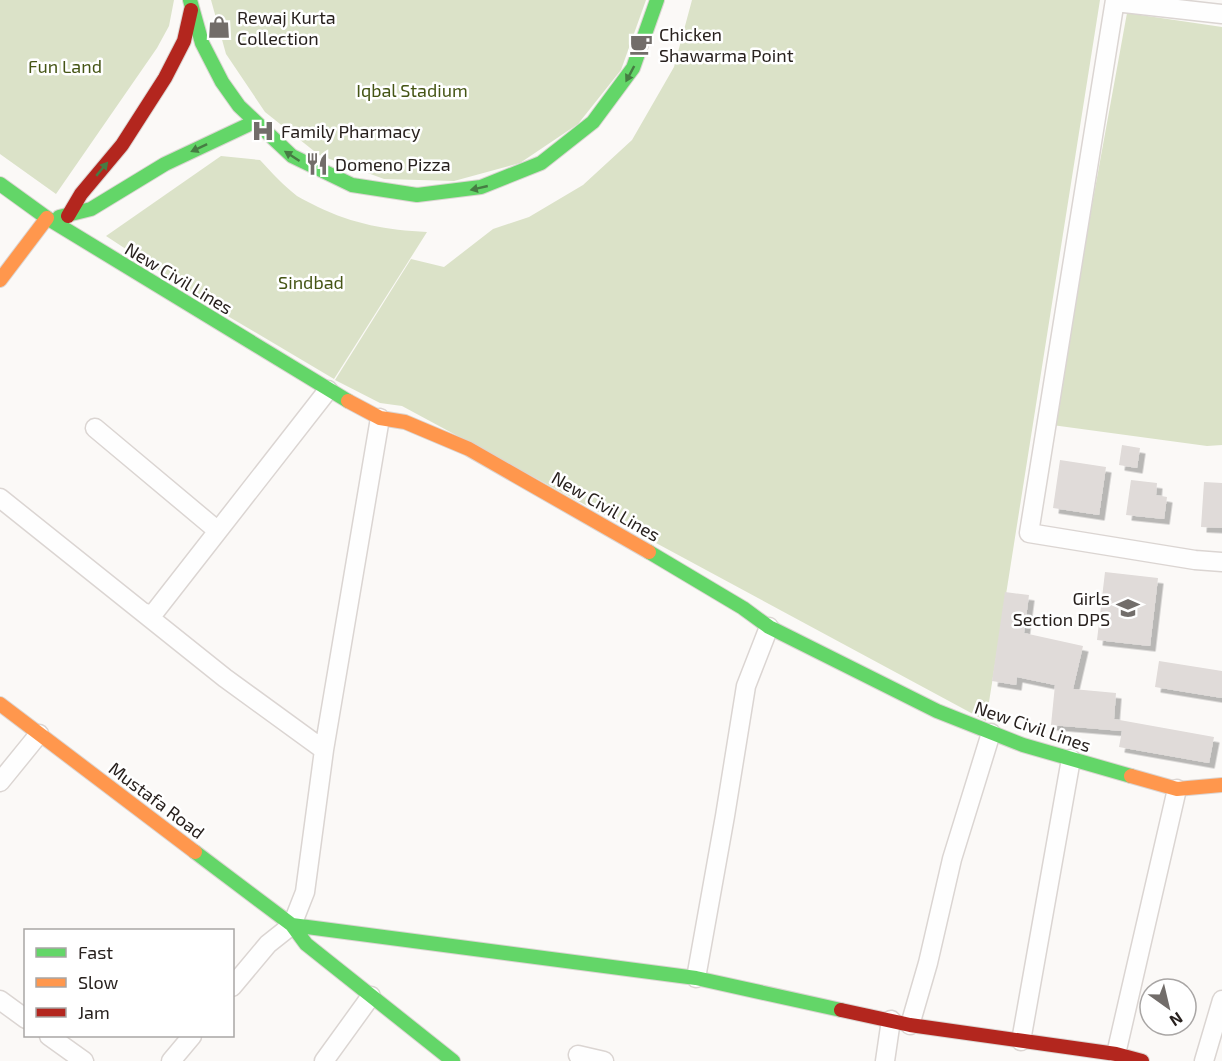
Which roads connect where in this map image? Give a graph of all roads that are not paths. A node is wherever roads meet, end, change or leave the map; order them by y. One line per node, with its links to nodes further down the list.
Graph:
1 (657, 0): 5 (street, one-way to 5)
2 (1115, 1): 4 (street); 15 (street)
3 (191, 3): 5 (street); 7 (street, one-way to 3)
4 (1222, 14)
5 (252, 123): 7 (street, one-way to 7)
6 (0, 184): 8 (street, New Civil Lines)
7 (68, 216): 8 (street)
8 (47, 219): 9 (street); 10 (street, New Civil Lines)
9 (0, 280)
10 (328, 390): 11 (street, New Civil Lines); 14 (street)
11 (380, 418): 17 (street, New Civil Lines); 21 (street)
12 (94, 428): 14 (street)
13 (0, 498): 16 (street)
14 (218, 531): 16 (street)
15 (1222, 562)
16 (148, 616): 21 (street)
17 (769, 627): 19 (street, New Civil Lines); 27 (street)
18 (0, 704): 20 (street, Mustafa Road)
19 (992, 733): 22 (street, New Civil Lines); 34 (street)
20 (39, 734): 23 (street); 26 (street, Mustafa Road)
21 (324, 750): 26 (street)
22 (1071, 759): 25 (street, New Civil Lines); 37 (street)
23 (0, 782)
24 (1222, 785): 25 (street, New Civil Lines)
25 (1177, 789): 38 (street)
26 (292, 925): 27 (street); 28 (street); 29 (street, Mustafa Road)
27 (696, 978): 33 (street)
28 (234, 985)
29 (372, 996): 42 (street); 43 (street, Mustafa Road)
30 (0, 1000): 32 (street)
31 (1222, 1000): 47 (street)
32 (24, 1018)
33 (891, 1020): 34 (street); 45 (street)
34 (910, 1025): 37 (street)
35 (52, 1037): 41 (street)
36 (191, 1037): 40 (street)
37 (1022, 1041): 38 (street)
38 (1116, 1054): 46 (street)
39 (578, 1055): 44 (street)
40 (180, 1058)
41 (84, 1061)
42 (324, 1061)
43 (453, 1061)
44 (604, 1061)
45 (885, 1061)
46 (1142, 1061)
47 (1204, 1061)

